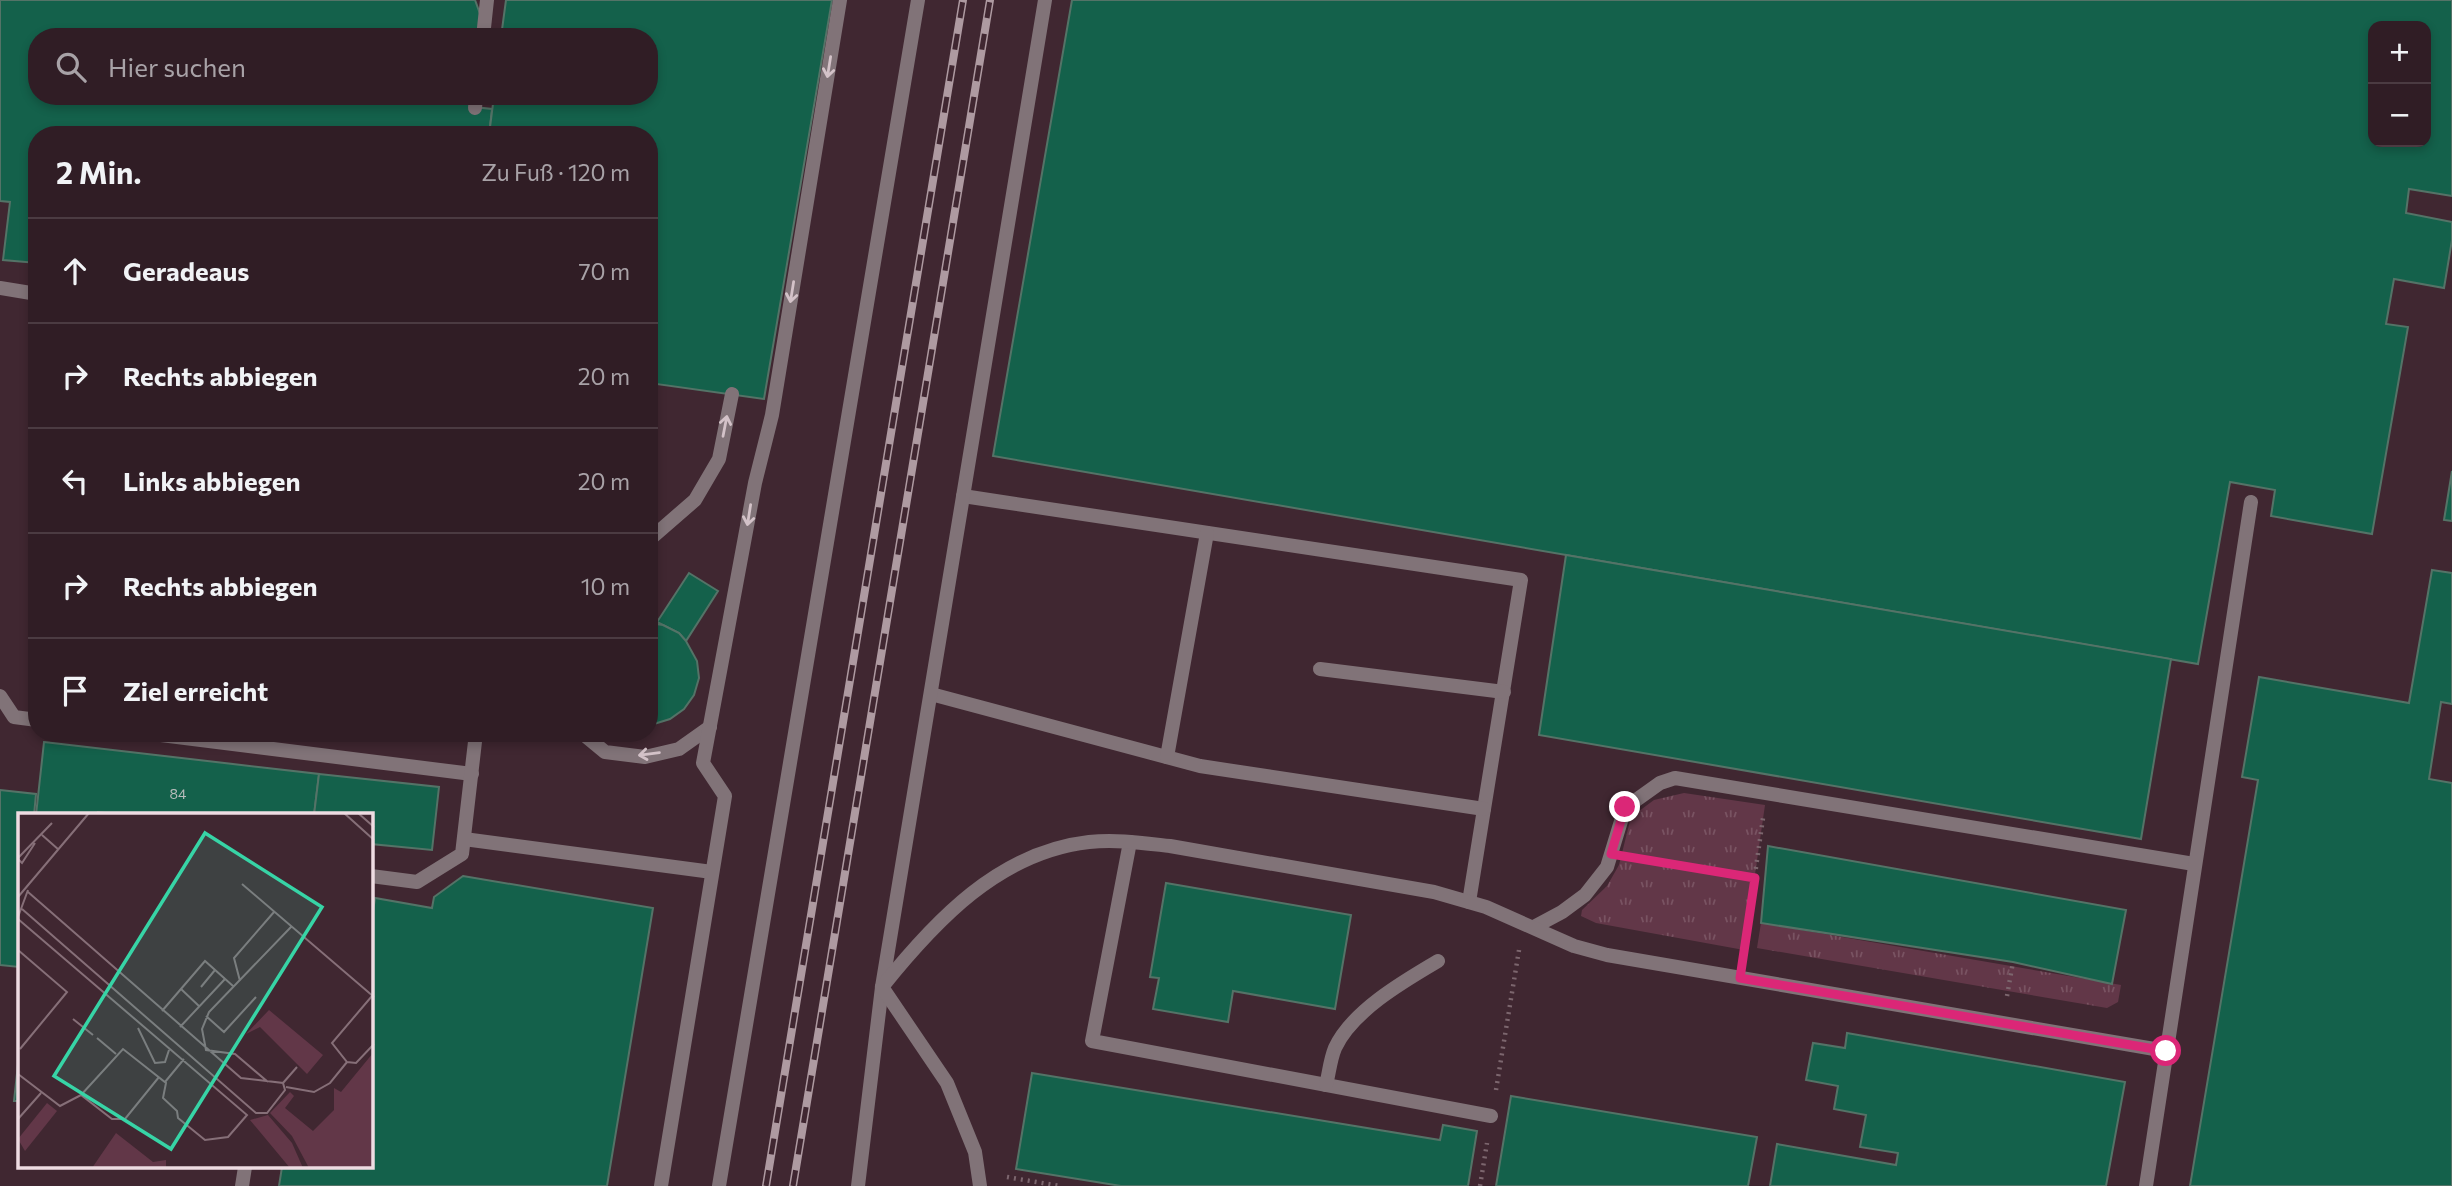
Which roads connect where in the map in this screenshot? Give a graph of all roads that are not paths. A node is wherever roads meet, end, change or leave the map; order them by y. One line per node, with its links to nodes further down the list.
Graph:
1 (487, 0): 5 (lane)
2 (840, 0): 18 (lane, one-way to 18)
3 (918, 0): 41 (lane)
4 (1045, 0): 9 (lane)
5 (484, 28)
6 (0, 288): 7 (lane)
7 (28, 293)
8 (732, 394): 11 (lane, one-way to 8)
9 (963, 496): 12 (lane); 15 (lane)
10 (2251, 502): 27 (lane)
11 (658, 532)
12 (1207, 533): 14 (lane); 22 (lane)
13 (1320, 669): 14 (lane)
14 (1504, 692): 24 (lane)
15 (930, 694): 22 (lane); 33 (lane)
16 (0, 696): 17 (lane)
17 (28, 719)
18 (710, 727): 21 (lane, one-way to 21); 28 (lane)
19 (217, 742): 23 (lane)
20 (475, 742): 23 (lane)
21 (593, 742)
22 (1167, 757): 24 (lane)
23 (472, 774): 25 (lane)
24 (1484, 809): 30 (lane)
25 (464, 839): 28 (lane); 29 (lane)
26 (1130, 842): 30 (lane); 33 (lane); 35 (lane)
27 (2194, 864): 31 (lane); 34 (lane)
28 (712, 872): 40 (lane)
29 (373, 876)
30 (1469, 902): 31 (lane)
31 (1529, 925): 34 (lane)
32 (1438, 961): 35 (lane)
33 (882, 987): 38 (lane); 42 (lane)
34 (2166, 1051): 43 (lane)
35 (1326, 1086): 36 (lane)
36 (1492, 1116)
37 (245, 1168): 39 (lane)
38 (979, 1179)
39 (242, 1186)
40 (660, 1186)
41 (719, 1186)
42 (858, 1186)
43 (2146, 1186)

